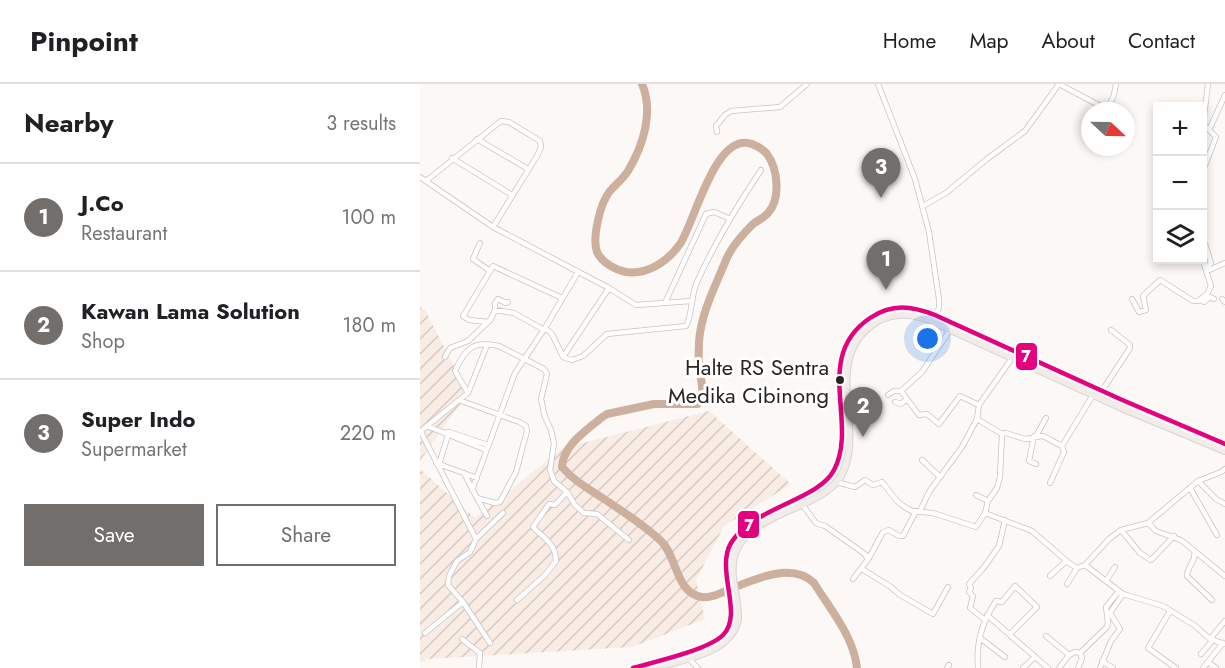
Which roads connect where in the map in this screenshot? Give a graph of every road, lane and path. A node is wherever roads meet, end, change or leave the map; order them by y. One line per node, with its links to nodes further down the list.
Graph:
1 (807, 84): 10 (street)
2 (878, 84): 19 (street)
3 (1059, 84): 7 (street); 19 (street)
4 (1116, 84): 8 (street)
5 (1208, 84): 9 (street)
6 (1225, 95): 9 (street)
7 (1093, 102)
8 (1111, 102)
9 (1209, 130): 13 (street)
10 (717, 132)
11 (477, 138): 12 (street); 14 (street); 14 (street)
12 (452, 158): 17 (street); 18 (street)
13 (1207, 163)
14 (528, 169): 18 (street)
15 (761, 170): 20 (street)
16 (420, 177): 17 (street)
17 (426, 181): 21 (street)
18 (512, 195): 21 (street)
19 (923, 206): 38 (street)
20 (728, 218): 34 (street); 36 (street)
21 (493, 227): 28 (street)
22 (480, 243): 27 (street)
23 (1207, 250): 26 (street)
24 (1225, 263): 26 (street)
25 (1204, 264): 26 (street)
26 (1206, 270): 33 (street)
27 (490, 271): 30 (street); 39 (street)
28 (579, 272): 29 (street); 30 (street)
29 (609, 288): 36 (street); 45 (street)
30 (562, 298): 40 (street)
31 (1132, 299): 33 (street)
32 (1214, 299): 33 (street)
33 (1200, 300)
34 (691, 301): 36 (street); 45 (street)
35 (508, 302): 37 (street)
36 (665, 303)
37 (495, 310): 39 (street); 40 (street)
38 (934, 318): 41 (main road); 48 (main road); 79 (main road); 111 (main road)
39 (488, 322): 44 (street)
40 (545, 329): 45 (street); 47 (street)
41 (950, 330): 46 (main road); 49 (street)
42 (1111, 330): 50 (street)
43 (487, 345): 47 (street); 51 (street); 51 (street)
44 (445, 357)
45 (563, 357)
46 (1012, 358): 48 (main road); 57 (street)
47 (523, 360): 59 (street); 83 (street)
48 (1027, 361): 50 (main road); 53 (main road)
49 (901, 391): 52 (street); 54 (street)
50 (1102, 391): 58 (main road)
51 (468, 393): 55 (street)
52 (888, 395)
53 (1093, 395): 58 (main road); 68 (street)
54 (907, 399): 56 (street); 57 (street)
55 (459, 400): 59 (street); 62 (street)
56 (895, 402)
57 (979, 405): 61 (street)
58 (1138, 411): 67 (main road); 70 (main road)
59 (499, 415): 69 (street); 85 (street)
60 (1046, 418): 66 (street)
61 (977, 419): 65 (street); 76 (street)
62 (427, 426): 63 (street); 64 (street)
63 (421, 433): 72 (street)
64 (447, 433): 69 (street); 72 (street)
65 (1002, 434): 66 (street); 86 (street)
66 (1035, 436): 68 (street); 73 (street)
67 (1225, 444)
68 (1062, 446): 80 (street)
69 (487, 448): 77 (street)
70 (1225, 451)
71 (922, 460): 76 (street)
72 (437, 464): 75 (street); 98 (street)
73 (1036, 464)
74 (1225, 469): 78 (street)
75 (464, 473): 77 (street); 82 (street)
76 (940, 477): 89 (street)
77 (477, 478): 82 (street)
78 (1198, 480): 81 (street); 88 (street)
79 (836, 482): 87 (main road); 89 (street)
80 (1050, 483)
81 (1190, 488): 94 (street); 96 (street)
82 (472, 490): 85 (street)
83 (567, 492): 99 (street); 115 (street)
84 (976, 495): 86 (street)
85 (477, 498): 92 (street)
86 (988, 501): 91 (street)
87 (802, 504): 101 (street); 111 (main road)
88 (1225, 504)
89 (918, 511): 91 (street); 101 (street)
90 (503, 513): 98 (street)
91 (985, 513): 93 (street)
92 (487, 516)
93 (1005, 520): 102 (street); 119 (street)
94 (1148, 523): 95 (street); 97 (street)
95 (1121, 530): 97 (street); 103 (street)
96 (1217, 535)
97 (1174, 536): 100 (street)
98 (476, 539): 117 (street)
99 (629, 540)
100 (1194, 550): 108 (street); 116 (street)
101 (867, 559): 106 (street)
102 (1066, 561): 105 (street); 107 (street)
103 (1085, 565): 105 (street); 110 (street)
104 (1115, 567): 110 (street)
105 (1077, 568): 112 (street)
106 (861, 569): 109 (street); 113 (street)
107 (1050, 576)
108 (1225, 576)
109 (853, 579)
110 (1106, 581): 114 (street)
111 (731, 583): 131 (main road)
112 (1067, 584)
113 (948, 587)
114 (1121, 592): 118 (street); 129 (street); 135 (street)
115 (518, 600)
116 (1212, 600)
117 (463, 602): 121 (street); 127 (street)
118 (1170, 610): 126 (street); 148 (street)
119 (986, 617): 122 (street); 122 (street); 124 (street)
120 (1225, 621): 126 (street)
121 (425, 633)
122 (1010, 634): 134 (street)
123 (1046, 636): 132 (street)
124 (980, 638): 133 (street); 141 (street)
125 (462, 639): 137 (street)
126 (1212, 640): 128 (street); 130 (street)
127 (490, 643)
128 (1224, 644): 136 (street)
129 (1080, 653): 132 (street); 145 (street)
130 (1201, 654)
131 (685, 655): 138 (main road); 139 (main road); 140 (street)
132 (1069, 655): 144 (street)
133 (1005, 657)
134 (1035, 657): 142 (street); 143 (street)
135 (1102, 661): 146 (street); 147 (street)
136 (1208, 662): 149 (street); 150 (street)
137 (479, 668)
138 (633, 668)
139 (655, 668)
140 (698, 668)
141 (978, 668)
142 (1023, 668)
143 (1048, 668)
144 (1059, 668)
145 (1078, 668)
146 (1100, 668)
147 (1113, 668)
148 (1176, 668)
149 (1203, 668)
150 (1216, 668)

